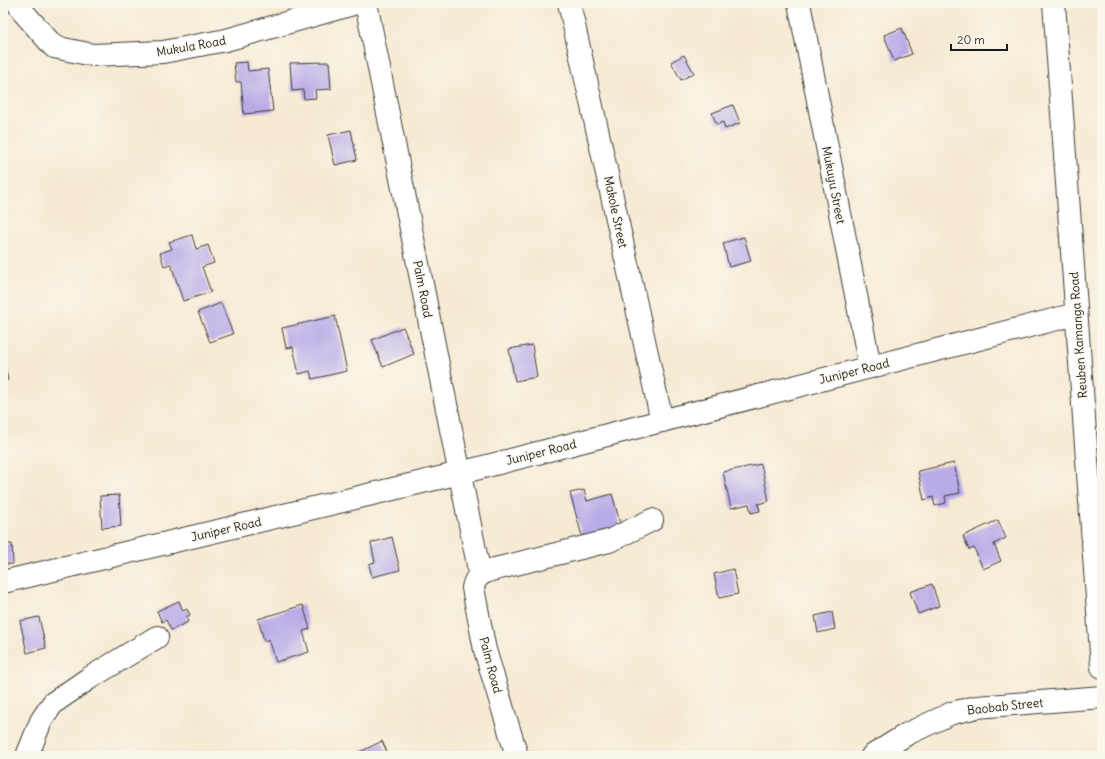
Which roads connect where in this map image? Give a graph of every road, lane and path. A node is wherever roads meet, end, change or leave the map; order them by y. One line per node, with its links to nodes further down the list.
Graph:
1 (18, 3): 2 (street, Mukula Road)
2 (357, 3)
3 (366, 3): 10 (street, Palm Road)
4 (569, 3): 9 (street, Makole Street)
5 (799, 3): 8 (street, Mukuyu Street)
6 (1054, 3): 7 (street, Reuben Kamanga Road)
7 (1076, 314): 8 (street, Juniper Road); 15 (street, Reuben Kamanga Road)
8 (870, 367): 9 (street, Juniper Road)
9 (662, 421): 10 (street, Juniper Road)
10 (460, 473): 12 (street, Palm Road); 13 (street, Juniper Road)
11 (652, 520): 12 (street)
12 (480, 575): 18 (street, Palm Road)
13 (3, 582)
14 (156, 637): 17 (street)
15 (1102, 667)
16 (1102, 697): 19 (street, Baobab Street)
17 (27, 756)
18 (517, 756)
19 (872, 756)

